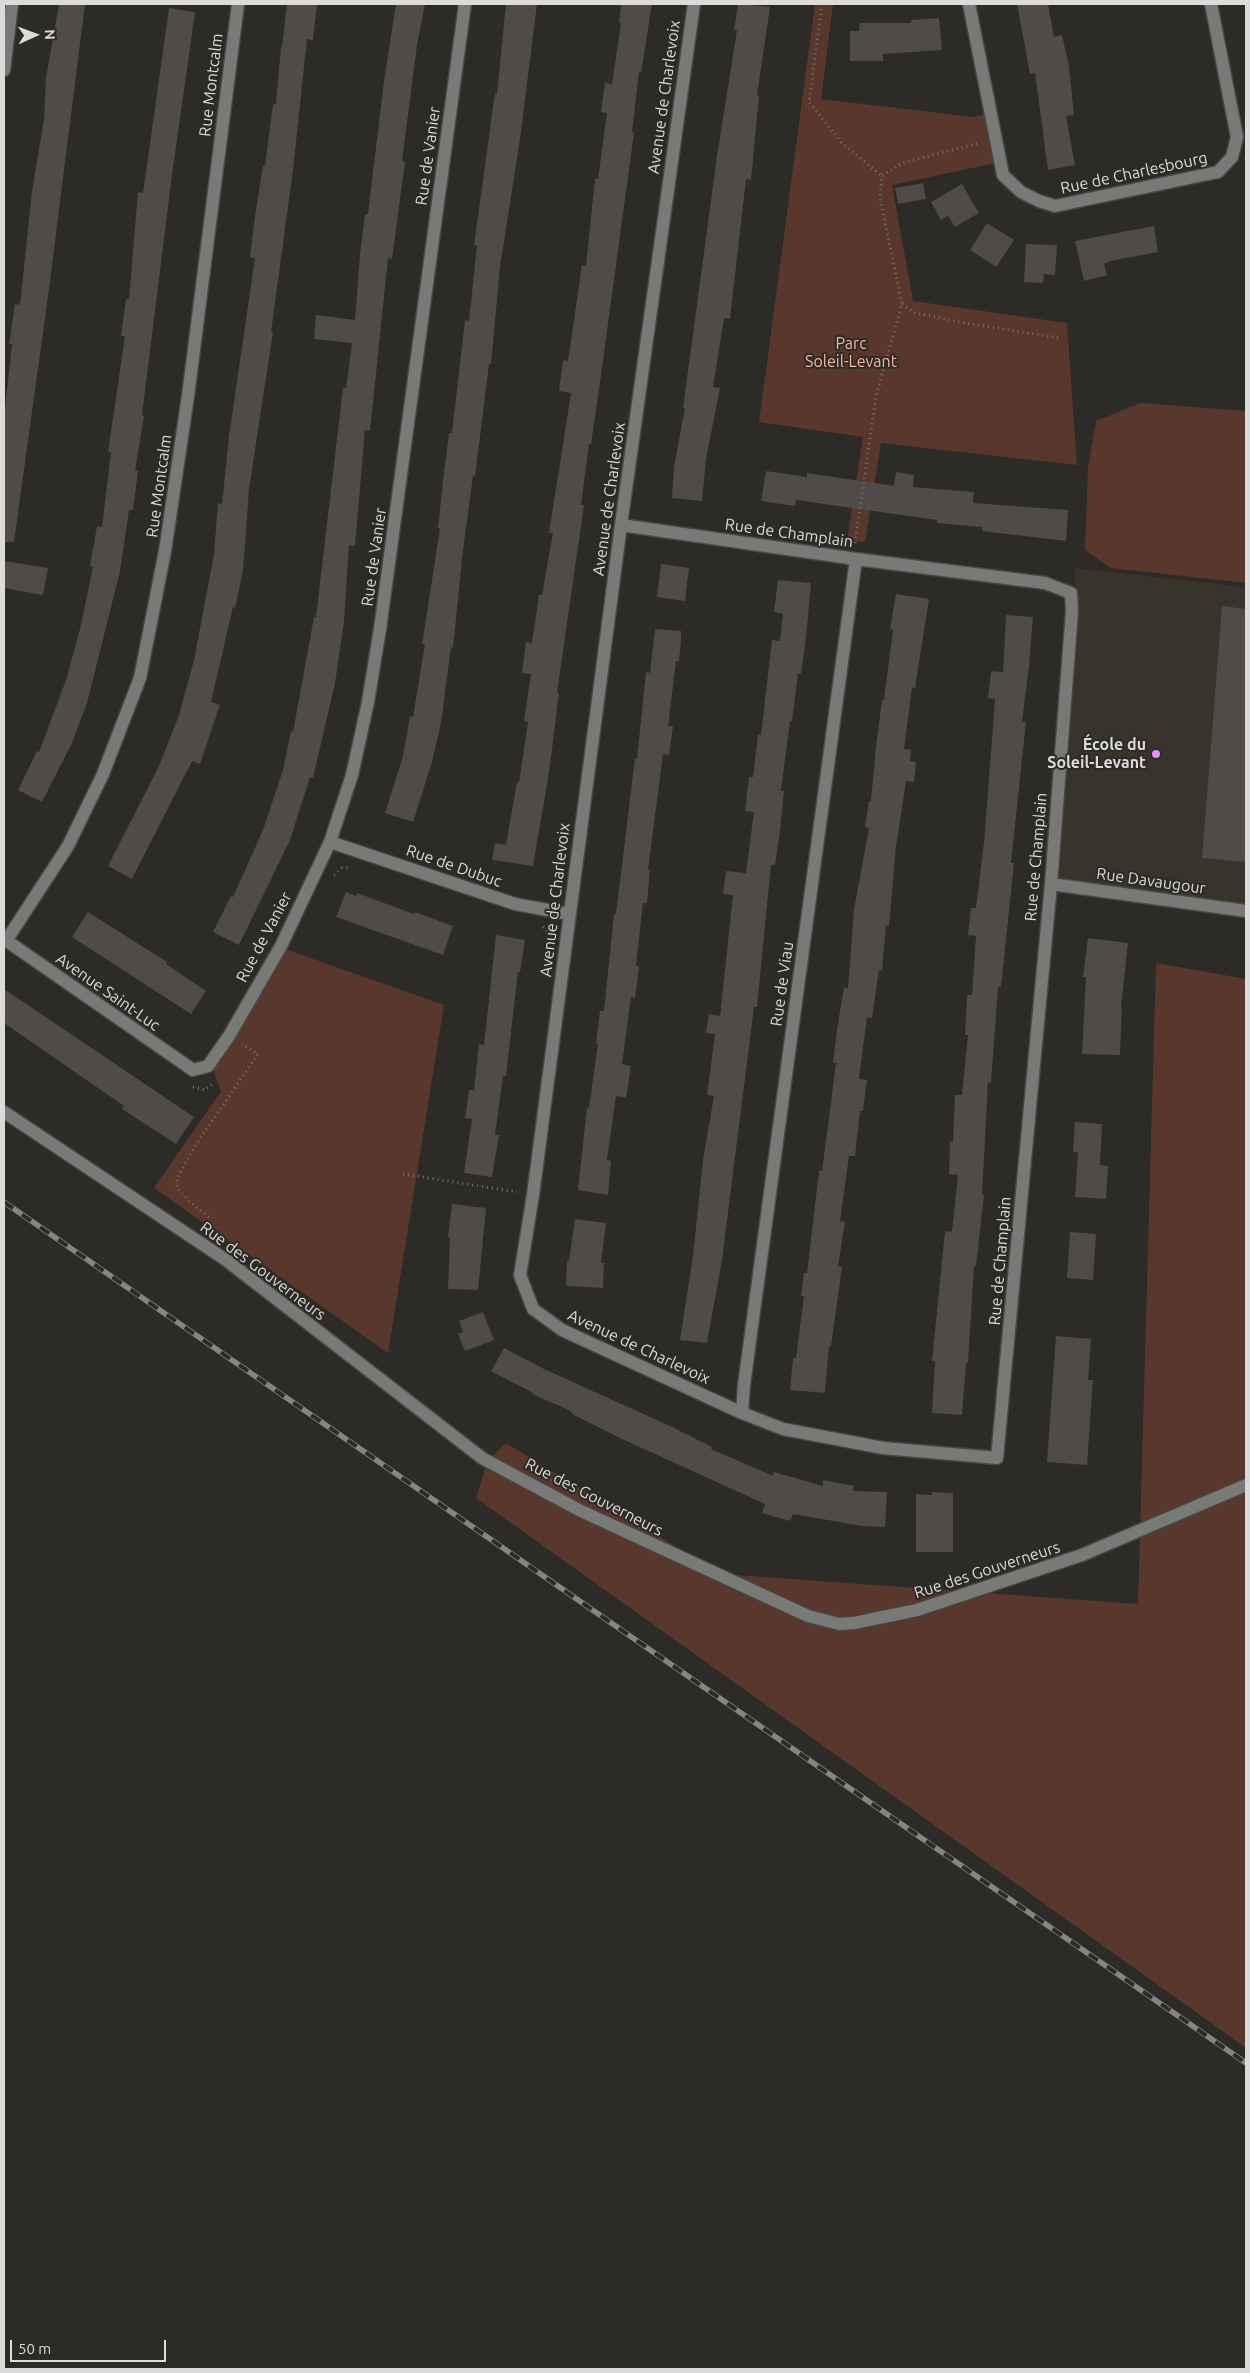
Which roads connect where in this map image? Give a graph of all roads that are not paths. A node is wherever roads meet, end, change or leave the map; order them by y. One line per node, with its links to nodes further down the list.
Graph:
1 (12, 4): 7 (street)
2 (238, 4): 14 (street, Rue Montcalm)
3 (465, 4): 10 (street, Rue de Vanier)
4 (694, 4): 8 (street, Avenue de Charlevoix)
5 (969, 4): 6 (street, Rue de Charlesbourg)
6 (1211, 4)
7 (4, 70)
8 (621, 525): 9 (street, Rue de Champlain); 13 (street, Avenue de Charlevoix)
9 (856, 559): 11 (street, Rue de Champlain); 17 (street, Rue de Viau)
10 (330, 842): 13 (street, Rue de Dubuc); 15 (street, Rue de Vanier)
11 (1051, 884): 12 (street, Rue Davaugour); 18 (street, Rue de Champlain)
12 (1246, 911)
13 (569, 914): 17 (street, Avenue de Charlevoix)
14 (5, 940): 15 (street, Avenue Saint-Luc)
15 (194, 1070)
16 (4, 1112): 19 (street, Rue des Gouverneurs)
17 (742, 1414): 18 (street, Avenue de Charlevoix)
18 (997, 1458)
19 (1246, 1485)

